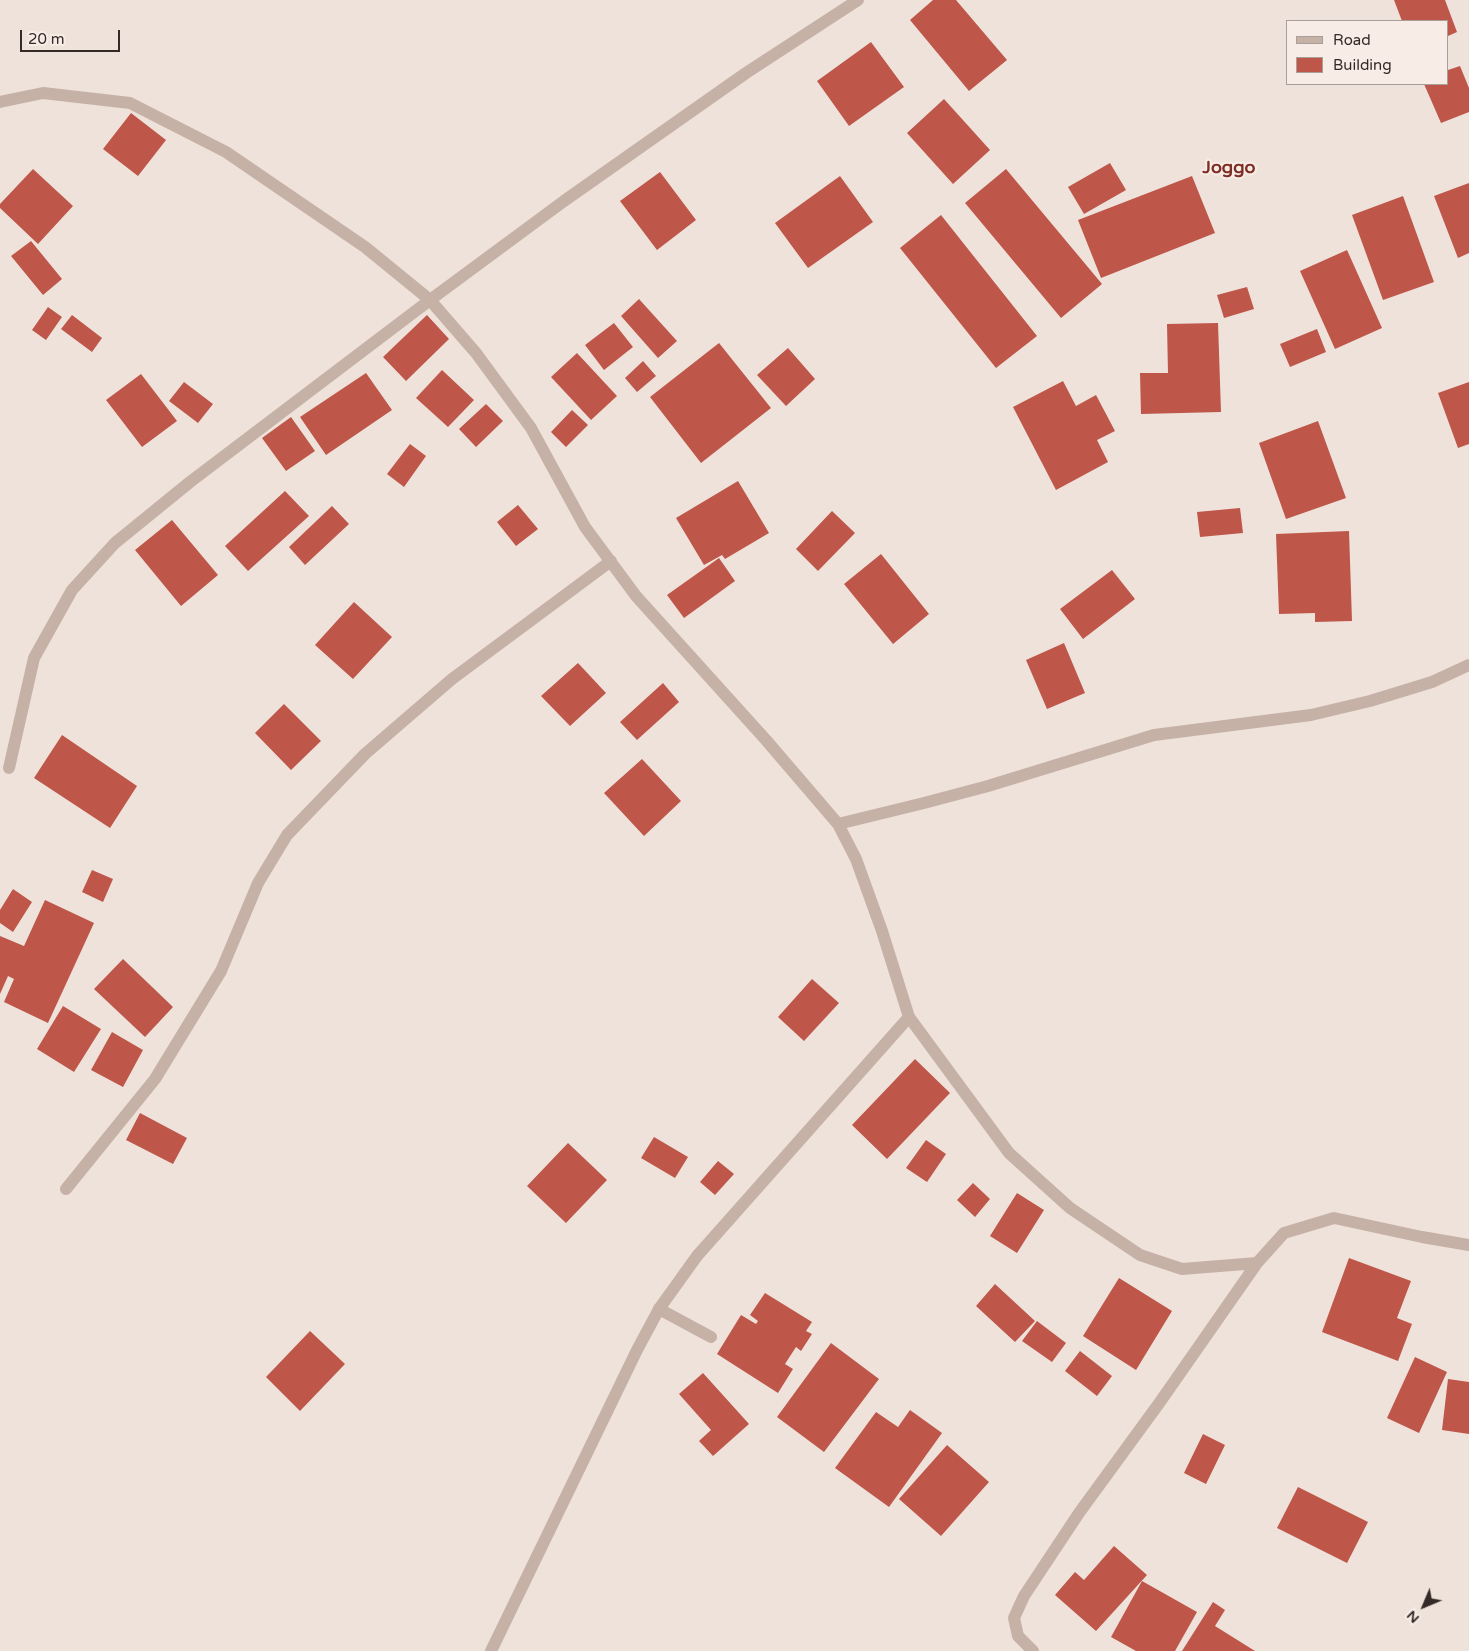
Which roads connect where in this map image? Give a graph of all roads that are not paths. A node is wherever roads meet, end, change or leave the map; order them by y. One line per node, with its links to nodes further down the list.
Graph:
1 (858, 0): 3 (street)
2 (0, 102): 3 (street)
3 (430, 300): 4 (street); 6 (street)
4 (610, 561): 7 (street); 9 (street)
5 (1469, 665): 7 (street)
6 (9, 768)
7 (838, 824): 8 (street)
8 (909, 1017): 11 (street); 12 (street)
9 (66, 1189)
10 (1469, 1245): 11 (street)
11 (1257, 1262): 15 (street)
12 (659, 1310): 13 (street); 14 (street)
13 (711, 1337)
14 (491, 1651)
15 (1033, 1651)

